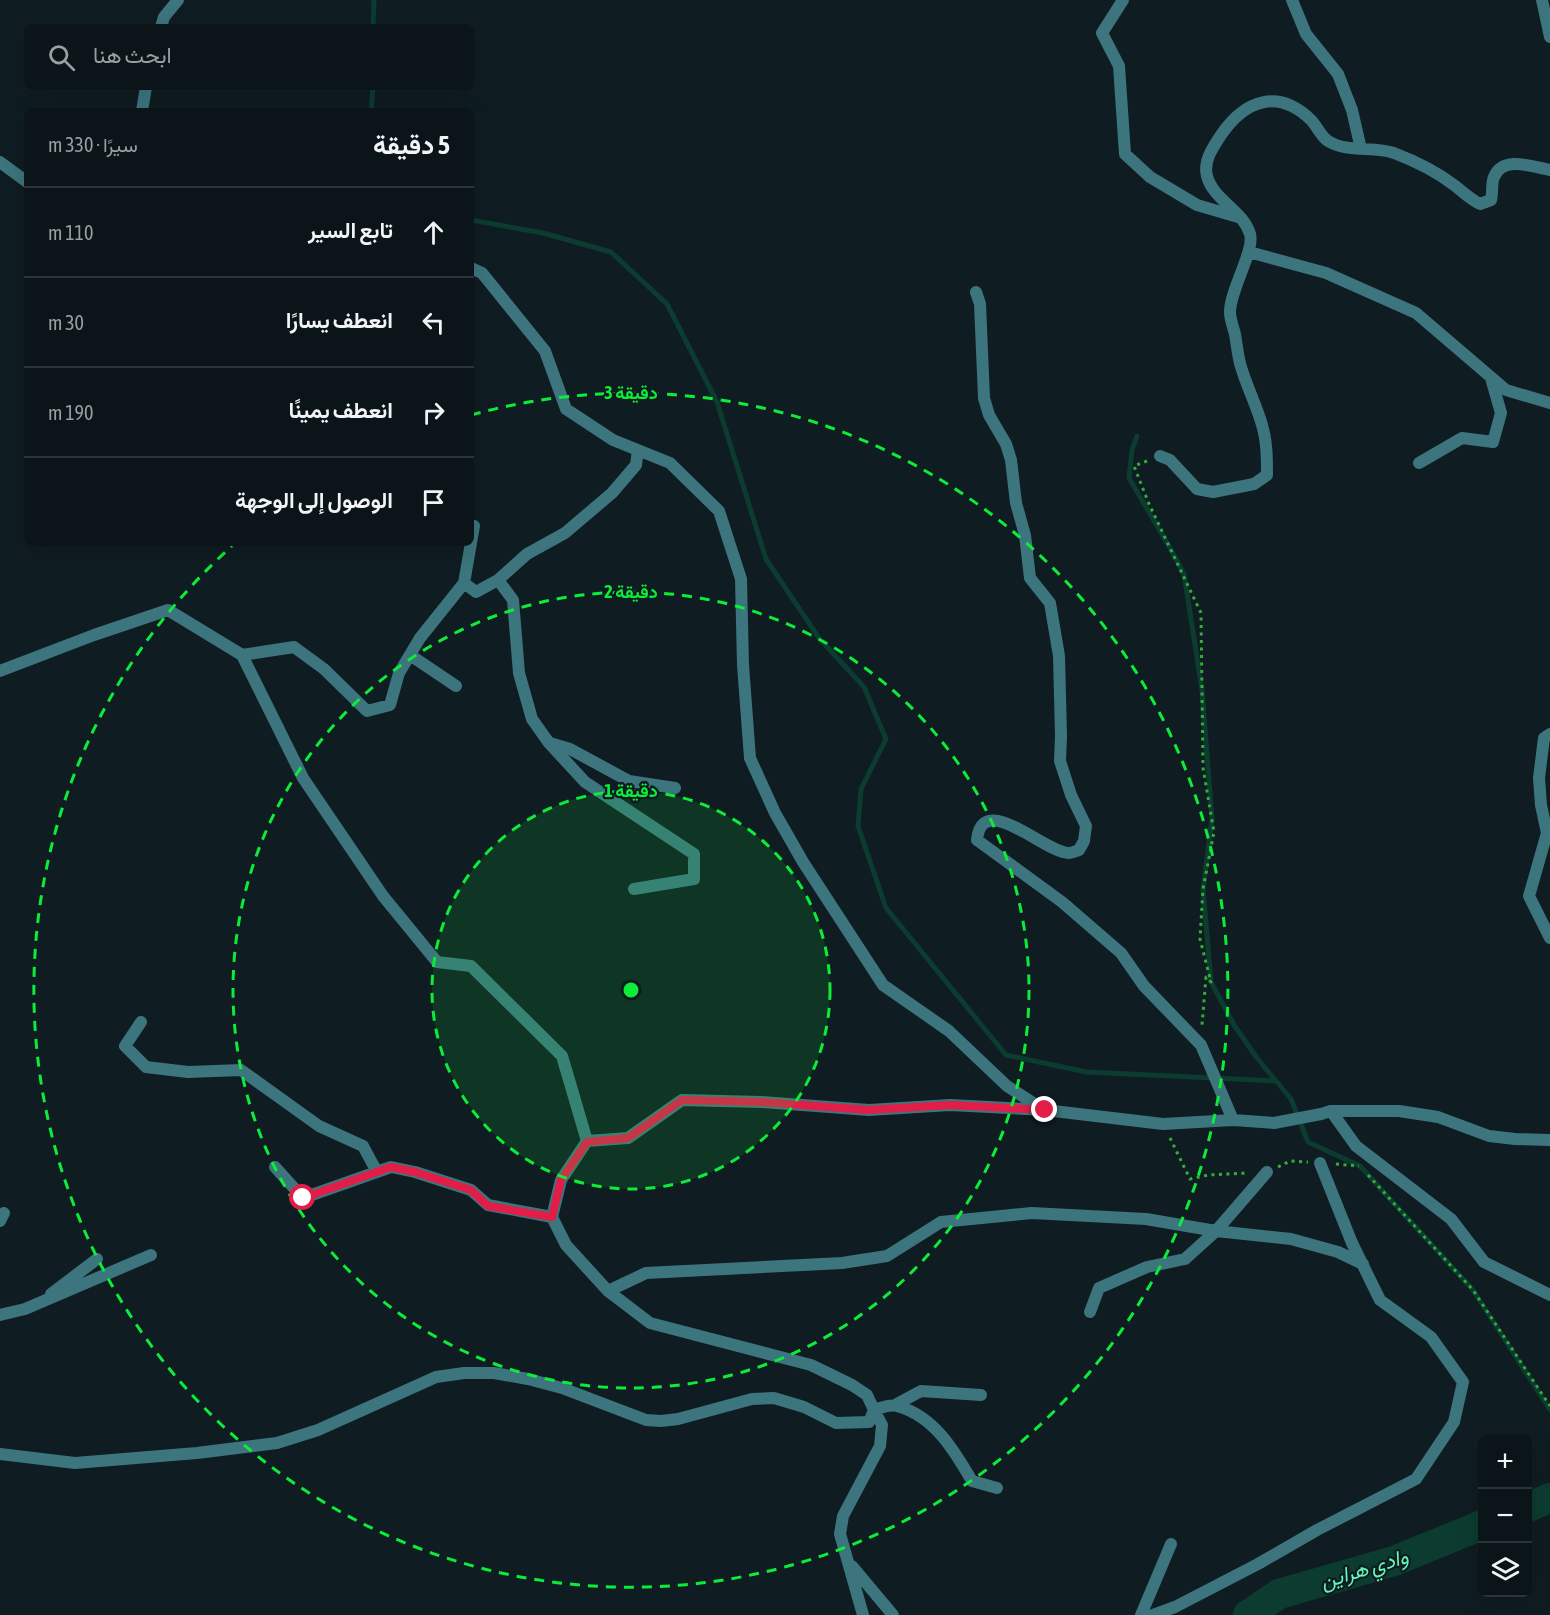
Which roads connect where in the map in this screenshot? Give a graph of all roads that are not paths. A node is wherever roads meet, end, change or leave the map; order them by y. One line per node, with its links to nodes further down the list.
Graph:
1 (178, 0): 5 (street)
2 (1123, 0): 13 (street)
3 (1292, 0): 9 (street)
4 (1542, 0): 6 (street)
5 (162, 24)
6 (1550, 37)
7 (146, 90): 8 (street)
8 (142, 108)
9 (1361, 148): 11 (street); 13 (street)
10 (0, 162): 12 (street)
11 (1550, 170)
12 (24, 180)
13 (1240, 218): 14 (street)
14 (1249, 252): 17 (street); 20 (street)
15 (474, 269): 19 (street)
16 (976, 292): 37 (street)
17 (1490, 376): 18 (street); 21 (street)
18 (1550, 403)
19 (638, 450): 23 (street); 35 (street)
20 (1160, 456)
21 (1419, 463)
22 (470, 546): 24 (street)
23 (498, 580): 24 (street); 30 (street)
24 (464, 583): 26 (street)
25 (242, 655): 26 (street); 27 (street); 39 (street)
26 (410, 656): 28 (street)
27 (0, 671)
28 (456, 686)
29 (1550, 734): 33 (street)
30 (549, 743): 31 (street); 32 (street)
31 (675, 789)
32 (634, 889)
33 (1550, 938)
34 (141, 1022): 42 (street)
35 (1045, 1110): 37 (street); 39 (street)
36 (1326, 1113): 37 (street); 38 (street); 50 (street)
37 (1233, 1120)
38 (1550, 1140)
39 (587, 1142): 44 (street)
40 (1320, 1163): 48 (street)
41 (275, 1167): 42 (street)
42 (377, 1172): 44 (street)
43 (1267, 1172): 45 (street)
44 (552, 1217): 49 (street)
45 (1216, 1231): 48 (street); 49 (street); 52 (street)
46 (150, 1255): 51 (street)
47 (96, 1258): 51 (street)
48 (1363, 1264): 64 (street)
49 (608, 1291): 56 (street)
50 (1550, 1296)
51 (43, 1300): 53 (street)
52 (1090, 1312)
53 (0, 1316)
54 (981, 1395): 55 (street)
55 (895, 1405): 56 (street); 58 (street)
56 (874, 1410): 57 (street); 60 (street)
57 (0, 1454)
58 (997, 1488)
59 (1171, 1544): 63 (street)
60 (848, 1560): 61 (street); 62 (street)
61 (863, 1615)
62 (893, 1615)
63 (1141, 1615)
64 (1153, 1615)

